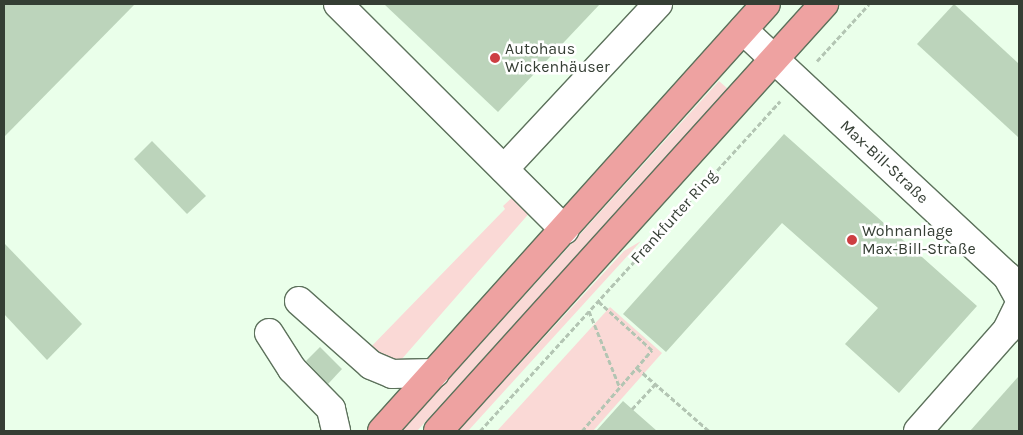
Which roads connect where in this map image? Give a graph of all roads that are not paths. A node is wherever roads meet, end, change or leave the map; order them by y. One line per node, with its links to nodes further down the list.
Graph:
1 (338, 4): 7 (street)
2 (658, 4): 7 (street)
3 (766, 4): 5 (main road)
4 (824, 4): 6 (main road, Frankfurter Ring)
5 (743, 30): 6 (street, Max-Bill-Straße); 8 (main road)
6 (773, 59): 9 (street, Max-Bill-Straße); 15 (main road, Frankfurter Ring)
7 (504, 168): 8 (street)
8 (565, 230): 12 (main road)
9 (1018, 294): 16 (street, Max-Bill-Straße)
10 (299, 301): 12 (street)
11 (269, 333): 13 (street)
12 (435, 373): 14 (main road)
13 (336, 431)
14 (382, 431)
15 (438, 431)
16 (918, 431)

